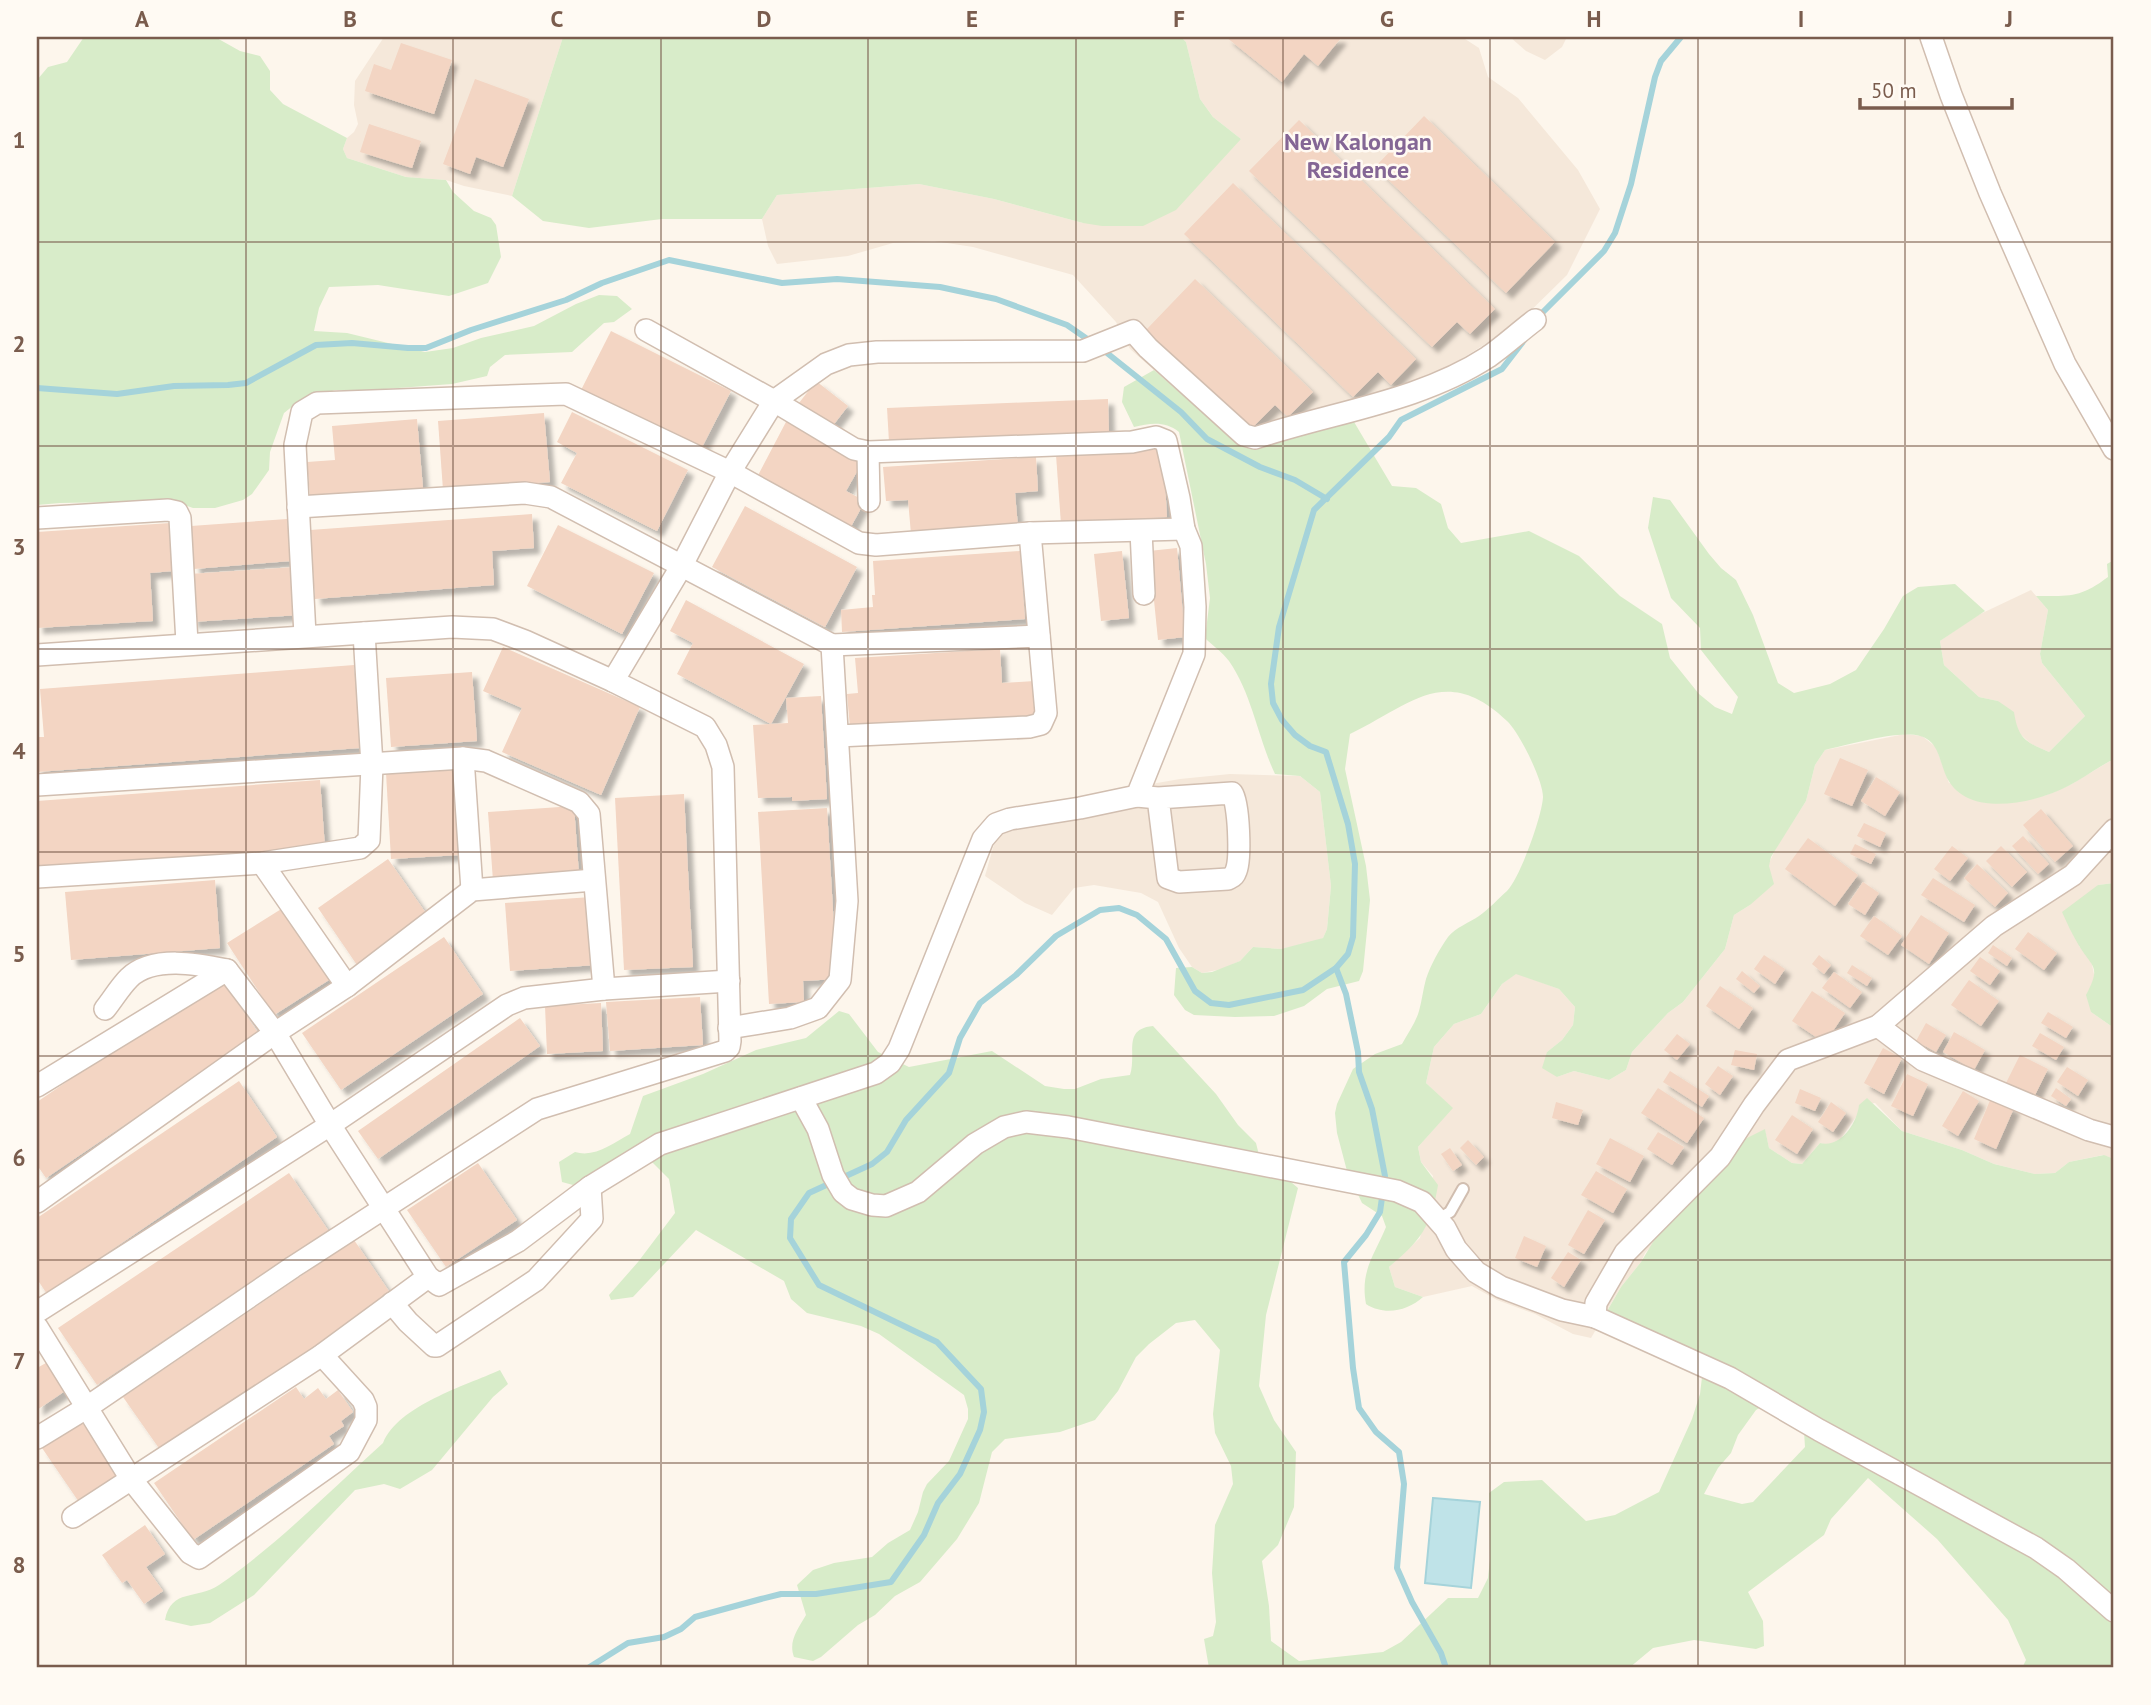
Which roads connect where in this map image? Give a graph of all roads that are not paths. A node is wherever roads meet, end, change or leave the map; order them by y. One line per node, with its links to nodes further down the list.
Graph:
1 (1931, 37): 5 (street)
2 (1535, 320): 4 (street)
3 (646, 330): 4 (street)
4 (774, 401): 6 (street); 7 (street)
5 (2114, 449)
6 (868, 452): 8 (street); 11 (street)
7 (730, 472): 9 (street); 13 (street); 14 (street)
8 (869, 501)
9 (298, 507): 14 (street); 17 (street)
10 (37, 518): 19 (street)
11 (1184, 528): 12 (street); 27 (street)
12 (1141, 531): 13 (street); 15 (street)
13 (1030, 533): 18 (street)
14 (681, 567): 20 (street); 22 (street)
15 (1144, 594)
16 (364, 634): 17 (street); 22 (street); 25 (street)
17 (305, 635): 19 (street)
18 (1039, 636): 20 (street); 23 (street)
19 (187, 643): 21 (street)
20 (832, 645): 23 (street)
21 (37, 655)
22 (613, 681): 35 (street)
23 (838, 736): 40 (street)
24 (463, 758): 25 (street); 32 (street); 33 (street)
25 (372, 765): 26 (street); 30 (street)
26 (37, 785)
27 (1137, 796): 28 (street); 43 (street)
28 (1158, 798): 28 (street)
29 (2114, 830): 39 (street)
30 (262, 863): 31 (street); 36 (street)
31 (37, 877)
32 (594, 880): 33 (street); 37 (street)
33 (472, 890): 36 (street)
34 (227, 970): 38 (street); 41 (street); 42 (street)
35 (729, 981): 37 (street); 40 (street)
36 (347, 986): 41 (street)
37 (604, 989): 44 (street)
38 (105, 1009)
39 (1878, 1026): 45 (street); 54 (street)
40 (730, 1028): 49 (street)
41 (275, 1033): 44 (street); 48 (street)
42 (37, 1086)
43 (801, 1098): 46 (street); 50 (street)
44 (330, 1125): 49 (street); 53 (street)
45 (2114, 1137)
46 (590, 1187): 51 (street); 52 (street)
47 (1463, 1189): 50 (lane)
48 (37, 1202)
49 (383, 1209): 51 (street); 57 (street)
50 (1438, 1219): 54 (street)
51 (428, 1277): 52 (street)
52 (392, 1303): 56 (street)
53 (37, 1312)
54 (1595, 1317): 61 (street)
55 (37, 1327): 57 (street)
56 (322, 1355): 59 (street); 59 (street)
57 (86, 1408): 58 (street); 59 (street)
58 (37, 1438)
59 (131, 1479): 60 (street)
60 (72, 1517)
61 (2114, 1611)

